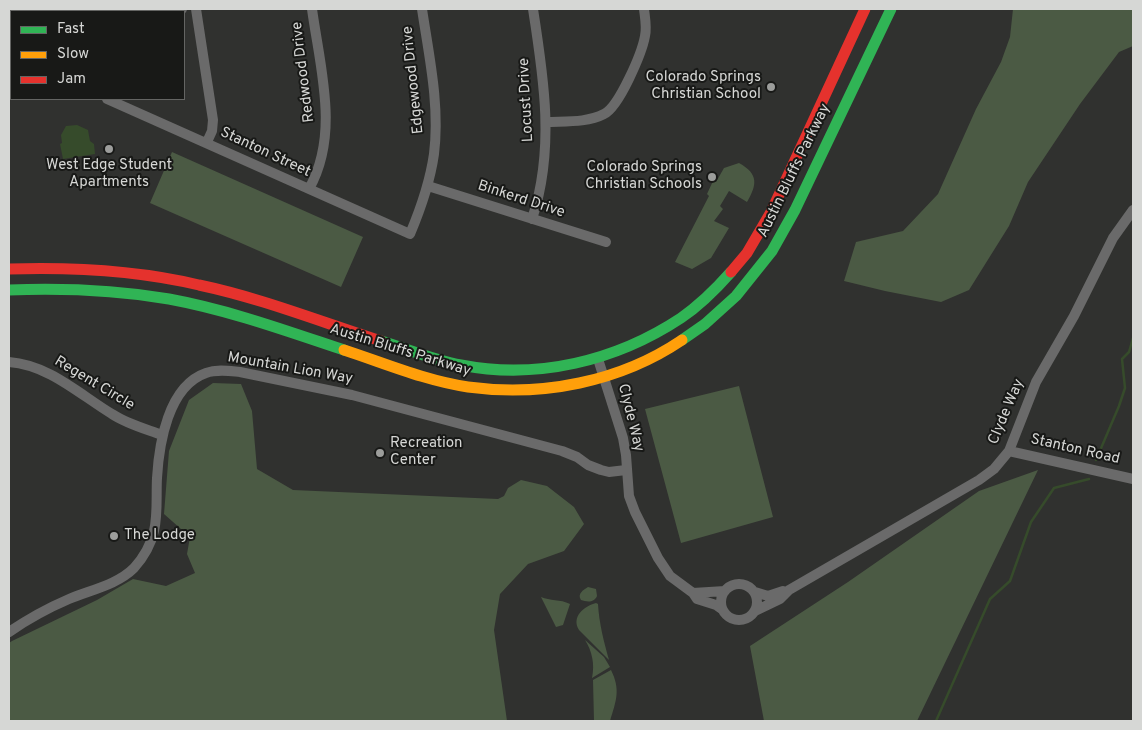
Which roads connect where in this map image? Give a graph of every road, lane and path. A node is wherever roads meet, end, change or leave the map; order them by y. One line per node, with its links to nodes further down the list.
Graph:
1 (196, 9): 10 (street)
2 (312, 9): 12 (street, Redwood Drive)
3 (422, 9): 11 (street, Edgewood Drive)
4 (533, 9): 9 (street, Locust Drive)
5 (644, 9): 9 (street)
6 (865, 9): 19 (main road, Austin Bluffs Parkway)
7 (889, 9): 21 (main road, Austin Bluffs Parkway)
8 (109, 100): 10 (street, Stanton Street)
9 (546, 122): 14 (street, Locust Drive)
10 (207, 142): 12 (street, Stanton Street)
11 (428, 186): 14 (street, Binkerd Drive); 15 (street, Edgewood Drive)
12 (308, 189): 15 (street, Stanton Street)
13 (1133, 210): 23 (street, Clyde Way)
14 (532, 219): 16 (street, Binkerd Drive)
15 (410, 234)
16 (606, 242)
17 (9, 269): 19 (main road, Austin Bluffs Parkway)
18 (9, 290): 21 (main road, Austin Bluffs Parkway)
19 (598, 359): 21 (street)
20 (9, 362): 22 (street, Regent Circle)
21 (604, 378): 24 (street, Clyde Way)
22 (162, 435): 24 (street, Mountain Lion Way); 32 (street, Mountain Lion Way)
23 (1009, 451): 25 (street, Stanton Road); 26 (street, Clyde Way)
24 (626, 470): 29 (street, Clyde Way)
25 (1133, 479)
26 (789, 590): 28 (street, Clyde Way); 31 (street, Clyde Way)
27 (725, 591): 28 (street, Clyde Way); 29 (street, Clyde Way); 30 (street)
28 (755, 592): 31 (street)
29 (693, 593): 30 (street, Clyde Way)
30 (723, 610): 31 (street, Clyde Way)
31 (755, 611)
32 (9, 632)

